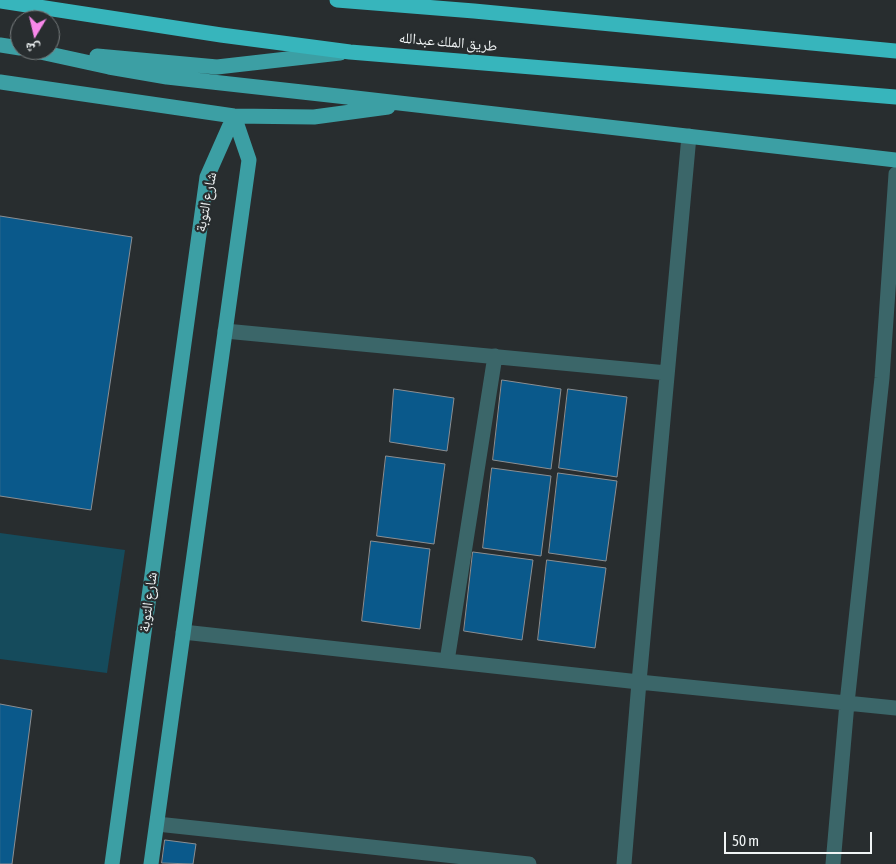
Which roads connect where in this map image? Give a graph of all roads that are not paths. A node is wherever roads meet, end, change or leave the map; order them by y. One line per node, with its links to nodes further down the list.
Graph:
1 (337, 0): 4 (highway)
2 (427, 0): 4 (highway)
3 (0, 1): 6 (highway, طريق الملك عبدالله)
4 (474, 11): 5 (highway)
5 (896, 51)
6 (350, 52): 7 (main road); 10 (highway, طريق الملك عبدالله)
7 (60, 53)
8 (60, 56): 11 (main road)
9 (0, 82): 12 (main road)
10 (896, 97)
11 (408, 104): 12 (main road); 13 (main road)
12 (234, 116): 16 (main road); 26 (main road, شارع التوبة)
13 (689, 136): 14 (main road); 18 (street)
14 (896, 160)
15 (896, 174): 19 (street)
16 (225, 331): 17 (street); 20 (main road)
17 (495, 356): 18 (street); 21 (street)
18 (667, 373): 22 (street)
19 (889, 378): 23 (street)
20 (183, 632): 21 (street); 25 (main road)
21 (447, 661): 22 (street)
22 (639, 682): 23 (street); 29 (street)
23 (847, 703): 24 (street); 30 (street)
24 (896, 708)
25 (157, 824): 27 (main road); 28 (street)
26 (112, 864)
27 (151, 864)
28 (529, 864)
29 (624, 864)
30 (833, 864)

